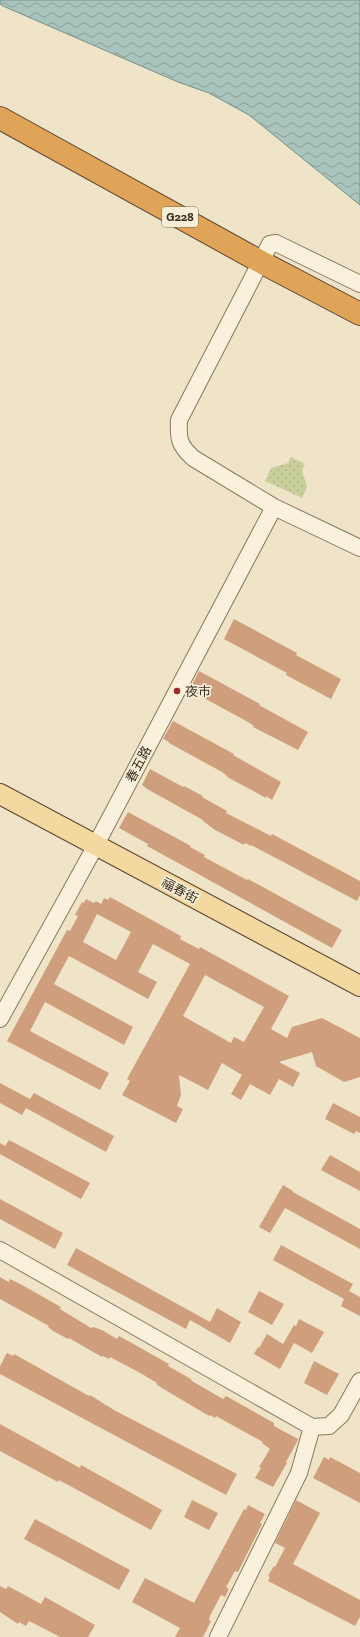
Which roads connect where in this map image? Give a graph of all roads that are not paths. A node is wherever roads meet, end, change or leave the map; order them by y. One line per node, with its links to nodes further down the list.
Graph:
1 (0, 118): 2 (highway, G228)
2 (260, 262): 3 (street); 4 (highway, G228); 5 (street)
3 (360, 284)
4 (360, 314)
5 (274, 507): 6 (street); 9 (street, 春五路)
6 (360, 548)
7 (0, 794): 9 (main road, 福春街)
8 (0, 808): 9 (main road, 福春街)
9 (92, 850): 10 (main road, 福春街); 11 (main road, 福春街); 12 (street, 春五路)
10 (360, 986)
11 (360, 999)
12 (0, 1019)
13 (0, 1250): 15 (street)
14 (360, 1382): 15 (street)
15 (312, 1427): 16 (street)
16 (218, 1637)

